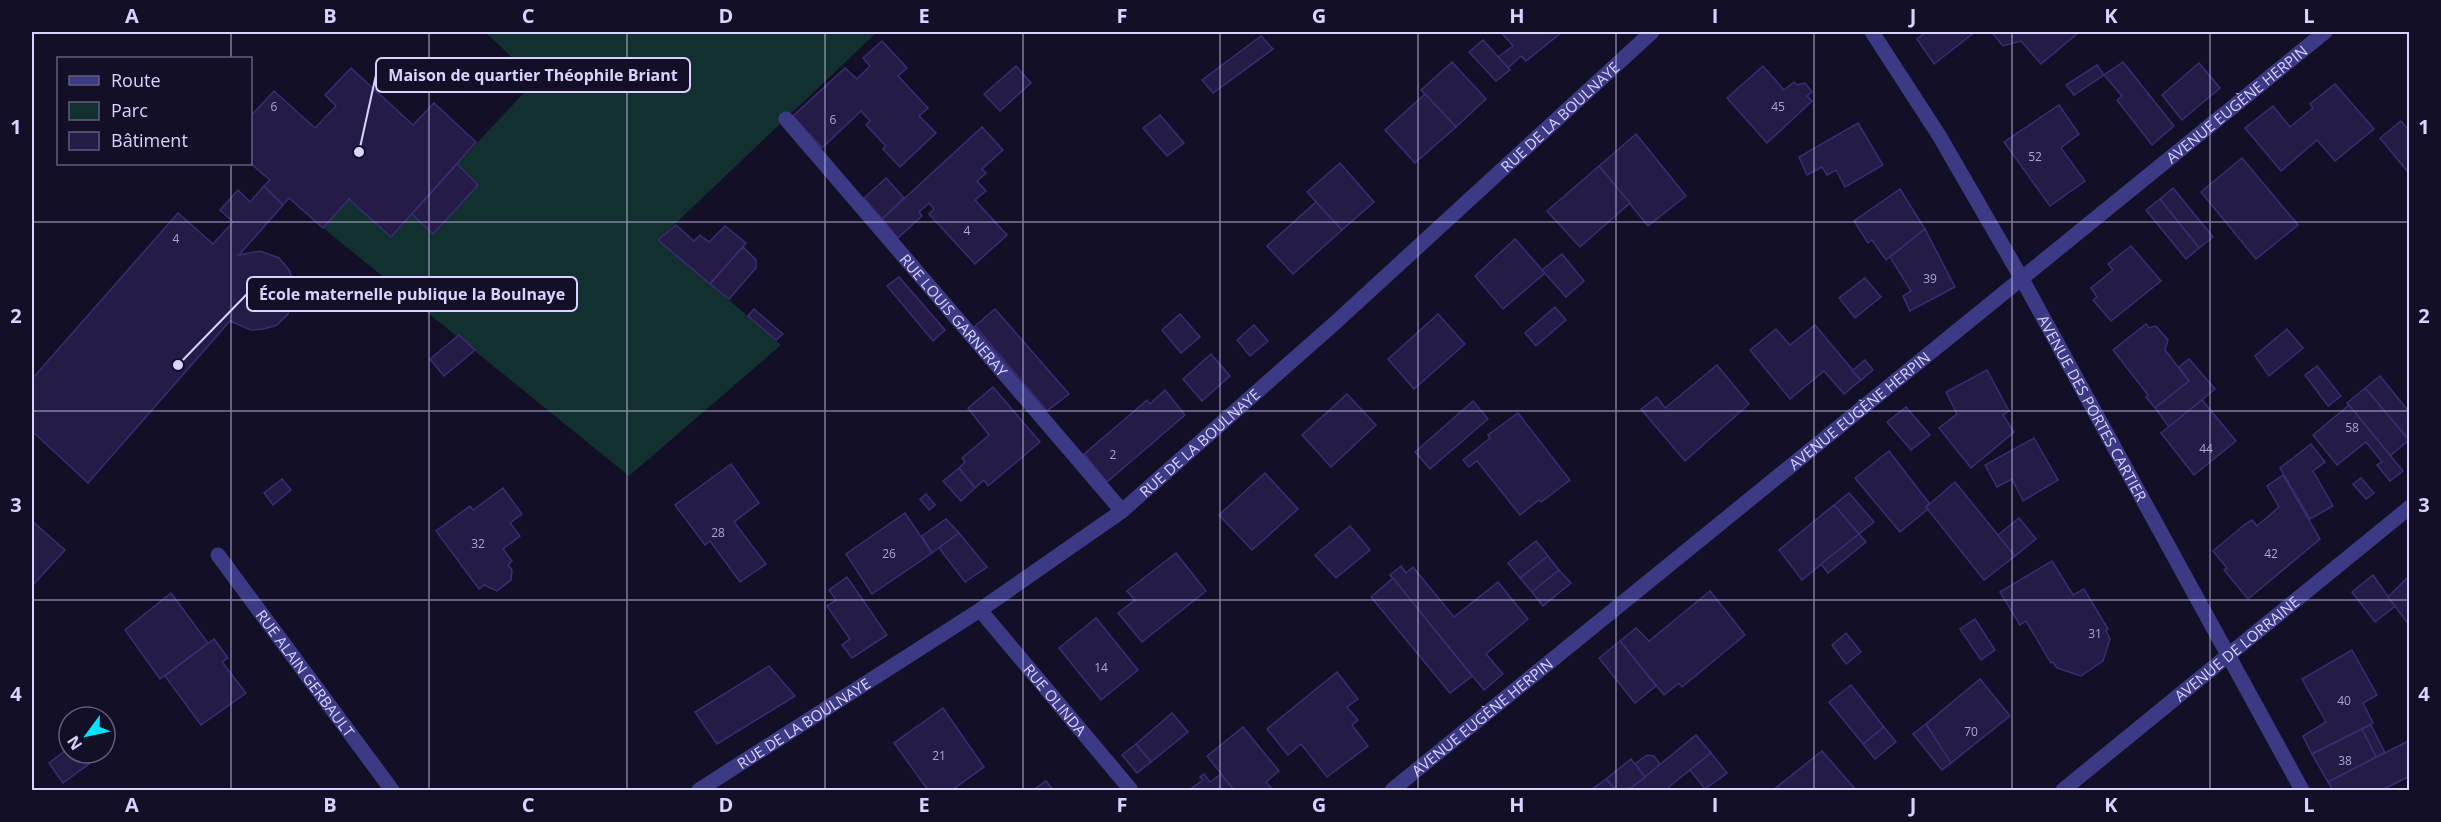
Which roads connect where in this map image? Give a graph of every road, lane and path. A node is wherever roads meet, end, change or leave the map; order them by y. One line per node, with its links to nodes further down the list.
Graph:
1 (1652, 32): 7 (street, RUE DE LA BOULNAYE)
2 (1872, 32): 5 (street, AVENUE DES PORTES CARTIER)
3 (2325, 32): 5 (street, AVENUE EUGÈNE HERPIN)
4 (786, 119): 7 (street, RUE LOUIS GARNERAY)
5 (2022, 279): 10 (street, AVENUE DES PORTES CARTIER); 14 (street, AVENUE EUGÈNE HERPIN)
6 (2409, 507): 10 (street, AVENUE DE LORRAINE)
7 (1122, 511): 9 (street, RUE DE LA BOULNAYE)
8 (218, 555): 11 (street, RUE ALAIN GERBAULT)
9 (980, 610): 12 (street, RUE DE LA BOULNAYE); 13 (street, RUE OLINDA)
10 (2229, 657): 15 (street, AVENUE DE LORRAINE); 16 (street, AVENUE DES PORTES CARTIER)
11 (392, 790)
12 (699, 790)
13 (1131, 790)
14 (1392, 790)
15 (2063, 790)
16 (2302, 790)

